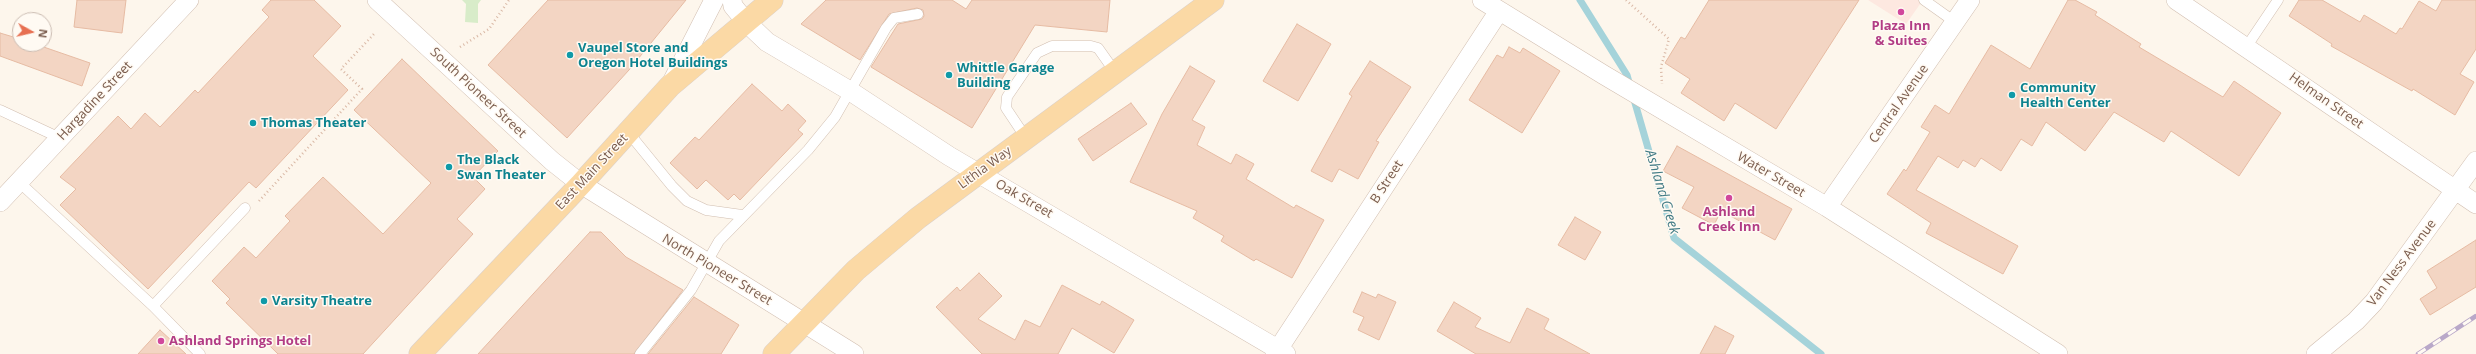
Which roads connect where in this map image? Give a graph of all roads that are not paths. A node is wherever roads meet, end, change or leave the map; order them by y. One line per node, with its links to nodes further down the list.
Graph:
1 (189, 0): 23 (street, Hargadine Street)
2 (377, 0): 28 (street, South Pioneer Street)
3 (714, 0): 19 (street)
4 (732, 0): 16 (street, Oak Street)
5 (772, 0): 16 (main road, East Main Street)
6 (1213, 0): 12 (main road, Lithia Way)
7 (1482, 0): 13 (street, Water Street)
8 (1924, 0): 15 (lane)
9 (1970, 0): 15 (street, Central Avenue)
10 (2176, 0): 17 (street, Helman Street)
11 (2278, 0): 17 (lane)
12 (1193, 9): 18 (main road, Lithia Way)
13 (1499, 11): 32 (street, Water Street); 38 (street, B Street)
14 (918, 14): 20 (lane)
15 (1955, 22): 32 (street, Central Avenue)
16 (747, 23): 19 (main road, East Main Street); 20 (street, Oak Street)
17 (2247, 46): 29 (street, Helman Street)
18 (1115, 72): 24 (main road, Lithia Way); 24 (lane)
19 (670, 86): 22 (main road, East Main Street)
20 (850, 91): 26 (street, Oak Street); 34 (lane)
21 (0, 110): 23 (lane)
22 (628, 132): 28 (main road, East Main Street); 34 (lane)
23 (60, 138): 27 (street, Hargadine Street)
24 (1026, 138): 26 (main road, Lithia Way)
25 (2476, 161): 29 (street, Van Ness Avenue)
26 (979, 172): 37 (main road, Lithia Way); 38 (street, Oak Street)
27 (19, 182): 30 (street, Hargadine Street); 36 (lane)
28 (581, 184): 35 (street, North Pioneer Street); 40 (main road, East Main Street)
29 (2456, 190): 31 (street, Helman Street); 45 (street, Van Ness Avenue)
30 (0, 202)
31 (2476, 204)
32 (1827, 207): 44 (street, Water Street)
33 (245, 208): 36 (lane)
34 (742, 215): 35 (lane)
35 (707, 263): 37 (street, North Pioneer Street); 41 (lane)
36 (153, 306): 39 (lane)
37 (804, 323): 42 (main road, Lithia Way); 43 (street, North Pioneer Street)
38 (1280, 352)
39 (200, 354)
40 (420, 354)
41 (640, 354)
42 (774, 354)
43 (854, 354)
44 (2058, 354)
45 (2316, 354)

